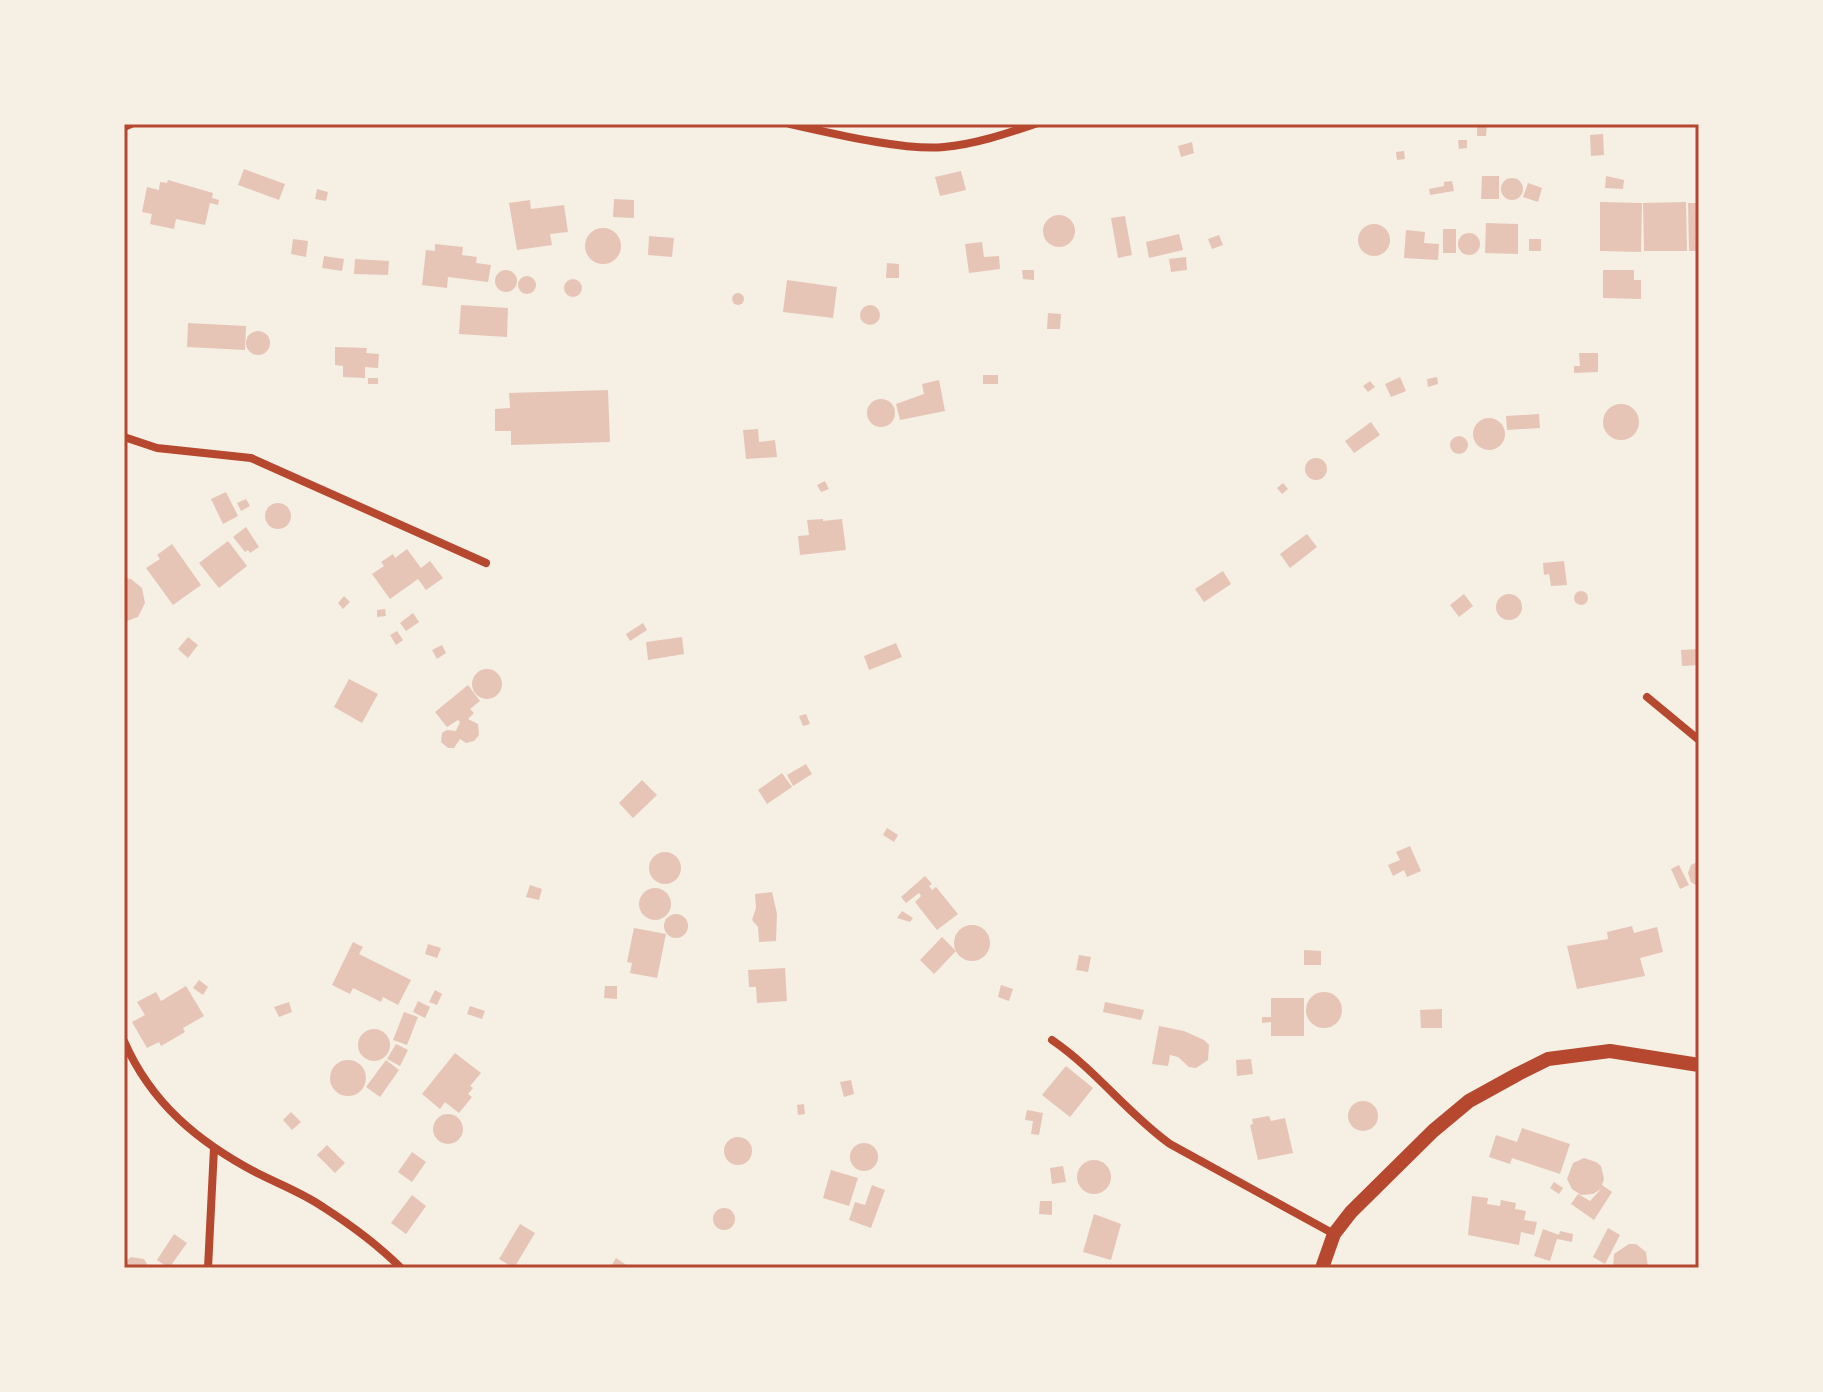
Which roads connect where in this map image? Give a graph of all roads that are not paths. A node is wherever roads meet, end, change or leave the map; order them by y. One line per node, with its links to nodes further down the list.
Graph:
1 (131, 124): 4 (street)
2 (790, 124): 3 (street)
3 (1035, 124)
4 (124, 127)
5 (124, 437): 6 (street)
6 (486, 563)
7 (1647, 697): 8 (street)
8 (1699, 740)
9 (1052, 1040): 13 (street)
10 (124, 1041): 12 (street)
11 (1699, 1065): 13 (street)
12 (214, 1148): 14 (street); 15 (street)
13 (1334, 1234): 16 (street)
14 (208, 1268)
15 (401, 1268)
16 (1322, 1268)

